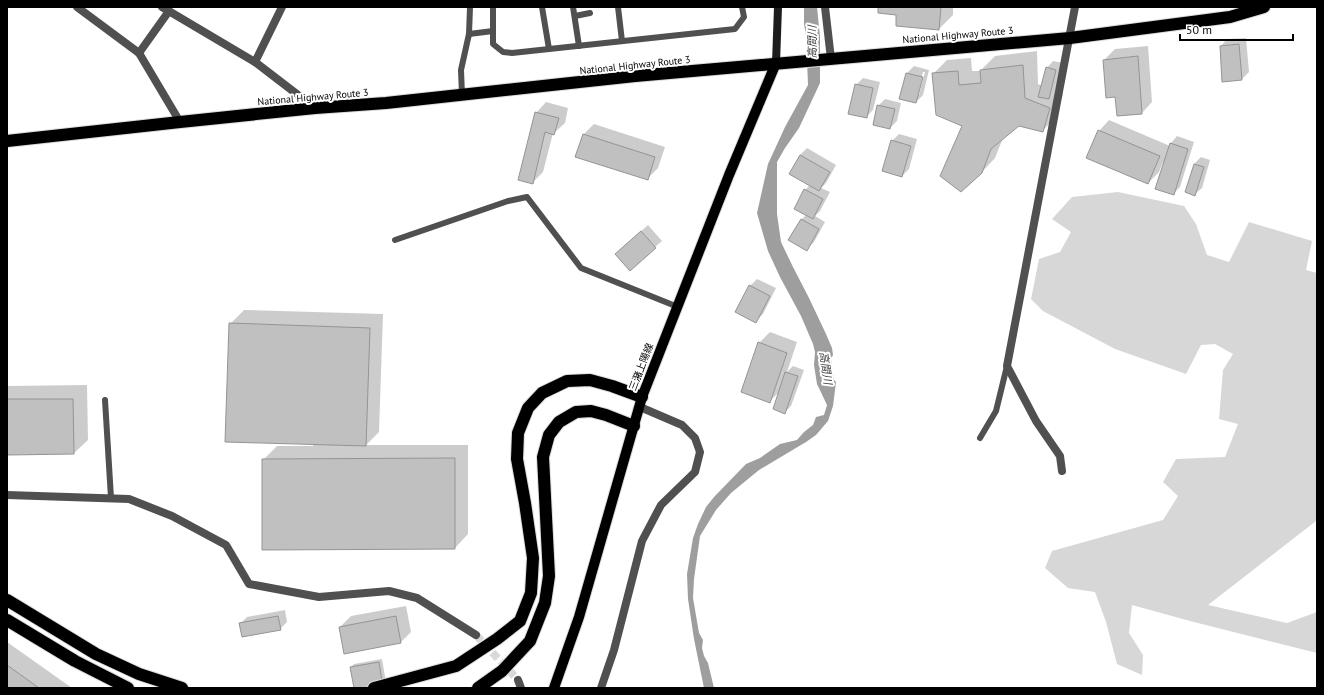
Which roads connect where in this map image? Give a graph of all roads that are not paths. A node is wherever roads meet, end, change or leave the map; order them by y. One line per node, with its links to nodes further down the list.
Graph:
1 (77, 7): 22 (street)
2 (282, 7): 24 (street)
3 (470, 7): 17 (lane)
4 (493, 7): 16 (lane)
5 (542, 7): 21 (lane)
6 (573, 7): 15 (lane)
7 (618, 7): 19 (lane)
8 (742, 7): 19 (lane)
9 (778, 7): 25 (street)
10 (825, 7): 23 (street)
11 (1075, 7): 18 (street)
12 (1264, 7): 18 (highway, National Highway Route 3)
13 (166, 9): 22 (street); 24 (street)
14 (590, 13): 15 (lane)
15 (575, 16): 20 (lane)
16 (493, 31): 17 (lane); 21 (lane)
17 (469, 34): 26 (lane)
18 (1070, 38): 23 (highway, National Highway Route 3); 32 (street)
19 (622, 41): 20 (lane)
20 (579, 46): 21 (lane)
21 (549, 49)
22 (138, 53): 28 (street)
23 (828, 59): 25 (highway, National Highway Route 3)
24 (255, 62): 27 (street)
25 (776, 63): 26 (highway, National Highway Route 3); 31 (main road, 三潴上陽線)
26 (462, 95): 27 (highway, National Highway Route 3)
27 (315, 108): 28 (highway, National Highway Route 3)
28 (180, 122): 29 (highway, National Highway Route 3)
29 (7, 141)
30 (396, 240): 31 (lane)
31 (678, 307): 34 (main road, 三潴上陽線)
32 (1007, 366): 36 (lane); 37 (street)
33 (105, 400): 39 (lane)
34 (641, 402): 35 (main road, 三潴上陽線); 45 (highway); 48 (street)
35 (634, 426): 46 (highway); 47 (main road, 三潴上陽線)
36 (980, 438)
37 (1062, 471)
38 (7, 495): 39 (street)
39 (110, 498): 42 (street)
40 (7, 600): 44 (highway)
41 (7, 620): 43 (highway)
42 (476, 635)
43 (128, 688)
44 (182, 688)
45 (374, 688)
46 (478, 688)
47 (554, 688)
48 (601, 688)

